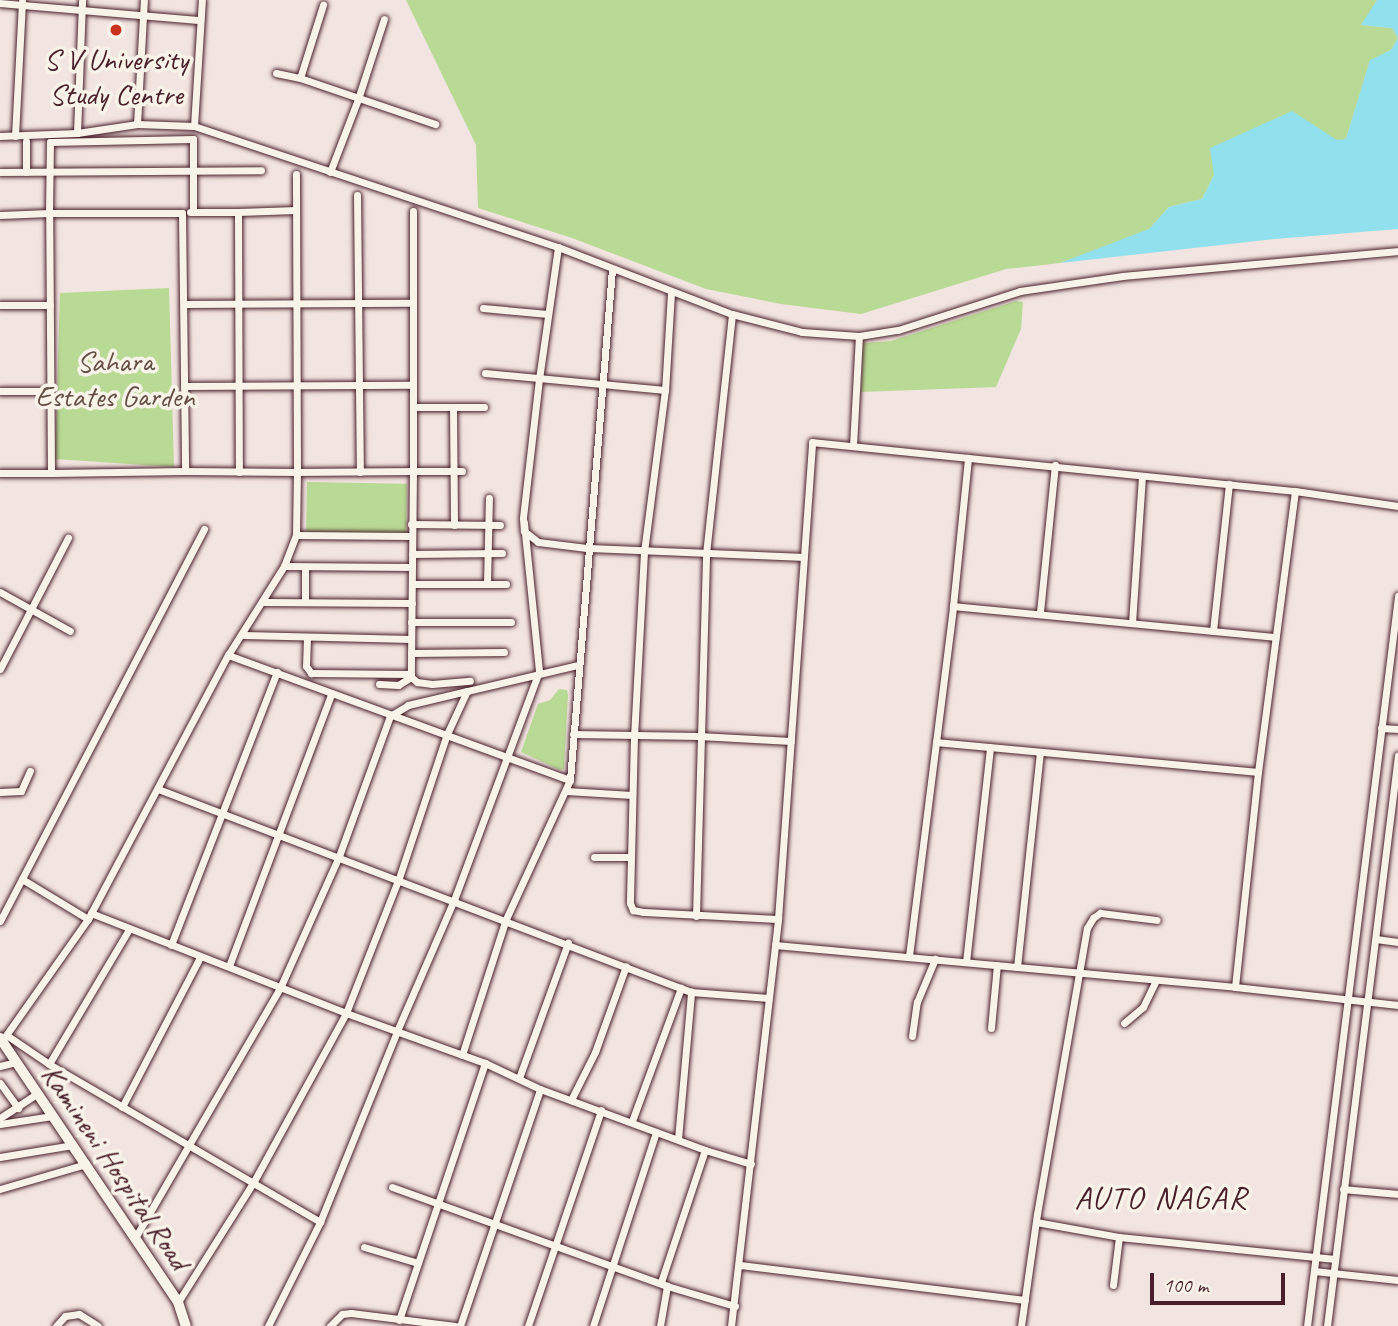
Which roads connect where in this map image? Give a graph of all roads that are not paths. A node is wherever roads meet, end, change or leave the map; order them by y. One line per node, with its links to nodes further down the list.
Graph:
1 (82, 0): 7 (street)
2 (144, 0): 8 (street)
3 (202, 0): 10 (street)
4 (0, 2): 5 (street)
5 (22, 2): 7 (street); 18 (street)
6 (323, 5): 12 (street)
7 (82, 12): 8 (street); 17 (street)
8 (142, 16): 10 (street); 14 (street)
9 (384, 19): 13 (street)
10 (200, 20): 16 (street)
11 (276, 74): 12 (street)
12 (300, 78): 13 (street)
13 (358, 99): 15 (street); 26 (street)
14 (137, 124): 16 (street); 17 (street)
15 (435, 124)
16 (194, 126): 26 (street)
17 (77, 133): 18 (street)
18 (15, 135): 19 (street)
19 (0, 136)
20 (26, 141): 24 (street)
21 (261, 170): 22 (street)
22 (192, 171): 25 (street); 25 (street); 31 (street)
23 (0, 172): 24 (street)
24 (26, 172): 25 (street)
25 (50, 172): 33 (street)
26 (330, 172): 36 (street)
27 (296, 174): 29 (street)
28 (358, 195): 42 (street)
29 (296, 210): 32 (street); 41 (street)
30 (413, 211): 43 (street)
31 (192, 212): 32 (street); 34 (street)
32 (238, 212): 40 (street)
33 (50, 213): 34 (street); 35 (street); 46 (street)
34 (182, 213): 44 (street)
35 (0, 215)
36 (558, 247): 38 (street); 48 (street)
37 (1398, 251): 50 (street)
38 (612, 269): 39 (street); 53 (street)
39 (671, 293): 49 (street); 59 (street)
40 (239, 302): 41 (street); 44 (street); 58 (street)
41 (296, 302): 42 (street); 54 (street)
42 (359, 303): 43 (street); 55 (street)
43 (413, 303): 56 (street)
44 (184, 304): 57 (street)
45 (0, 305): 46 (street)
46 (50, 305): 61 (street)
47 (483, 308): 48 (street)
48 (548, 314): 52 (street)
49 (732, 314): 50 (street); 96 (street)
50 (859, 336): 65 (street)
51 (485, 373): 52 (street)
52 (539, 379): 53 (street); 82 (street)
53 (603, 384): 59 (street); 91 (street)
54 (298, 385): 55 (street); 58 (street); 69 (street)
55 (360, 385): 56 (street); 76 (street)
56 (413, 385): 62 (street)
57 (184, 386): 58 (street); 68 (street)
58 (240, 386): 75 (street)
59 (665, 390): 92 (street)
60 (0, 391): 61 (street)
61 (50, 391): 74 (street)
62 (413, 407): 63 (street); 70 (street)
63 (453, 407): 64 (street); 71 (street)
64 (484, 407)
65 (853, 446): 66 (street); 97 (street)
66 (968, 458): 67 (street); 109 (street)
67 (1055, 466): 77 (street); 111 (street)
68 (185, 471): 74 (street); 75 (street)
69 (297, 471): 75 (street); 76 (street); 88 (street)
70 (413, 471): 71 (street); 76 (street); 83 (street)
71 (453, 471): 72 (street); 84 (street)
72 (462, 471)
73 (0, 472): 74 (street)
74 (51, 472)
75 (239, 472)
76 (360, 472)
77 (1142, 476): 78 (street); 114 (street)
78 (1228, 484): 79 (street); 116 (street)
79 (1295, 491): 81 (street); 118 (street)
80 (489, 498): 85 (street)
81 (1398, 506)
82 (524, 523): 91 (street); 126 (street)
83 (411, 524): 84 (street); 89 (street)
84 (454, 525): 85 (street)
85 (489, 525): 86 (street); 93 (street)
86 (500, 525)
87 (204, 529): 160 (street)
88 (296, 535): 89 (street); 98 (street)
89 (411, 536): 95 (street)
90 (68, 538): 110 (street)
91 (587, 548): 92 (street); 124 (street)
92 (644, 552): 96 (street); 138 (street)
93 (488, 553): 94 (street); 95 (street); 102 (street)
94 (502, 553)
95 (412, 554): 100 (street)
96 (706, 554): 97 (street); 139 (street)
97 (801, 558): 140 (street)
98 (284, 566): 99 (street); 106 (street)
99 (305, 566): 100 (street); 107 (street)
100 (412, 567): 101 (street)
101 (412, 584): 102 (street); 108 (street)
102 (487, 584): 103 (street)
103 (506, 584)
104 (0, 592): 110 (street)
105 (1398, 596): 134 (street)
106 (262, 602): 107 (street); 117 (street)
107 (305, 603): 108 (street)
108 (412, 603): 112 (street)
109 (953, 606): 111 (street); 141 (street)
110 (31, 608): 115 (street); 125 (street)
111 (1040, 612): 114 (street)
112 (411, 622): 113 (street); 120 (street)
113 (511, 622)
114 (1132, 623): 116 (street)
115 (71, 631)
116 (1213, 631): 118 (street)
117 (244, 635): 119 (street); 123 (street)
118 (1276, 637): 147 (street)
119 (307, 638): 120 (street); 128 (street)
120 (411, 639): 122 (street)
121 (504, 652): 122 (street)
122 (411, 653): 128 (street)
123 (228, 655): 127 (street); 150 (street)
124 (578, 664): 126 (street); 137 (street)
125 (0, 669)
126 (539, 671): 131 (street); 145 (street)
127 (277, 672): 132 (street); 154 (street)
128 (411, 675): 129 (street); 130 (street)
129 (470, 681)
130 (379, 684)
131 (467, 691): 133 (street); 136 (street)
132 (331, 694): 133 (street); 155 (street)
133 (390, 716): 136 (street); 156 (street)
134 (1381, 728): 135 (street); 189 (street)
135 (1398, 729)
136 (447, 734): 145 (street); 159 (street)
137 (573, 734): 138 (street); 148 (street)
138 (634, 736): 139 (street); 153 (street)
139 (699, 736): 140 (street); 163 (street)
140 (790, 741): 165 (street)
141 (936, 742): 142 (street); 174 (street)
142 (990, 747): 143 (street); 177 (street)
143 (1040, 752): 147 (street); 181 (street)
144 (1398, 755): 149 (street)
145 (509, 757): 148 (street); 161 (street)
146 (30, 771): 152 (street)
147 (1258, 772): 184 (street)
148 (570, 780): 151 (street)
149 (1396, 783): 169 (street)
150 (158, 789): 154 (street); 162 (street)
151 (566, 791): 153 (street); 164 (street)
152 (0, 792)
153 (632, 795): 158 (street)
154 (224, 812): 155 (street); 172 (street)
155 (278, 833): 156 (street); 179 (street)
156 (339, 856): 159 (street); 185 (street)
157 (594, 857): 158 (street)
158 (630, 857): 163 (street)
159 (398, 878): 161 (street); 192 (street)
160 (22, 879): 162 (street); 167 (street)
161 (454, 900): 164 (street); 195 (street)
162 (89, 916): 168 (street); 197 (street)
163 (696, 916): 165 (street)
164 (506, 919): 171 (street); 198 (street)
165 (778, 919): 173 (street)
166 (1157, 920): 182 (street)
167 (0, 921)
168 (129, 929): 172 (street); 201 (street)
169 (1376, 939): 170 (street); 190 (street)
170 (1398, 942)
171 (568, 943): 180 (street); 203 (street)
172 (171, 945): 175 (street)
173 (775, 945): 174 (street); 188 (street)
174 (909, 956): 176 (street)
175 (200, 957): 179 (street); 208 (street)
176 (935, 959): 177 (street); 196 (street)
177 (966, 962): 178 (street)
178 (997, 965): 181 (street); 194 (street)
179 (229, 966): 185 (street)
180 (626, 966): 186 (street); 207 (street)
181 (1017, 967): 182 (street)
182 (1078, 973): 183 (street); 229 (street)
183 (1156, 981): 184 (street); 193 (street)
184 (1235, 987): 189 (street)
185 (280, 988): 192 (street); 218 (street)
186 (681, 988): 187 (street); 213 (street)
187 (691, 992): 188 (street); 216 (street)
188 (769, 998): 222 (street)
189 (1347, 1000): 190 (street); 236 (street)
190 (1367, 1002): 191 (street); 226 (street)
191 (1398, 1005)
192 (346, 1013): 195 (street); 223 (street)
193 (1124, 1023)
194 (990, 1028)
195 (397, 1031): 198 (street); 230 (street)
196 (912, 1035)
197 (3, 1038): 199 (street, Kamineni Hospital Road); 201 (street)
198 (462, 1055): 200 (street)
199 (9, 1057): 202 (street); 206 (street, Kamineni Hospital Road)
200 (485, 1063): 203 (street); 228 (street)
201 (49, 1064): 208 (street)
202 (0, 1066)
203 (519, 1078): 205 (street)
204 (0, 1083): 209 (street)
205 (540, 1089): 207 (street); 231 (street)
206 (38, 1093): 209 (street); 211 (street, Kamineni Hospital Road)
207 (571, 1100): 210 (street)
208 (122, 1107): 218 (street)
209 (18, 1108): 212 (street)
210 (601, 1110): 213 (street); 234 (street)
211 (52, 1116): 214 (street); 217 (street, Kamineni Hospital Road)
212 (0, 1118)
213 (632, 1121): 215 (street)
214 (0, 1124)
215 (656, 1132): 216 (street); 239 (street)
216 (678, 1139): 219 (street)
217 (73, 1145): 220 (street); 221 (street, Kamineni Hospital Road)
218 (188, 1145): 223 (street); 233 (street)
219 (705, 1150): 222 (street); 244 (street)
220 (0, 1157)
221 (87, 1164): 225 (street); 233 (street, Kamineni Hospital Road)
222 (751, 1164): 240 (street)
223 (253, 1183): 230 (street); 247 (street)
224 (392, 1187): 228 (street)
225 (0, 1189)
226 (1343, 1189): 227 (street); 237 (street)
227 (1398, 1194)
228 (437, 1204): 231 (street); 238 (street)
229 (1036, 1222): 232 (street); 246 (street)
230 (320, 1223): 254 (street)
231 (496, 1224): 234 (street); 256 (street)
232 (1119, 1237): 236 (street); 245 (street)
233 (135, 1238): 247 (street, Kamineni Hospital Road)
234 (555, 1245): 239 (street); 257 (street)
235 (364, 1247): 238 (street)
236 (1316, 1256): 237 (street); 241 (street)
237 (1335, 1259): 242 (street)
238 (418, 1263): 249 (street)
239 (611, 1265): 244 (street); 258 (street)
240 (740, 1265): 246 (street); 248 (street)
241 (1314, 1270): 242 (street); 262 (street)
242 (1334, 1272): 243 (street); 263 (street)
243 (1398, 1280)
244 (664, 1284): 248 (street); 259 (street)
245 (1113, 1285)
246 (1025, 1300): 261 (street)
247 (177, 1302): 253 (street, Kamineni Hospital Road)
248 (735, 1306): 260 (street)
249 (399, 1320): 250 (street); 255 (street)
250 (442, 1325): 256 (street)
251 (56, 1326): 252 (street)
252 (99, 1326)
253 (186, 1326)
254 (268, 1326)
255 (330, 1326)
256 (457, 1326)
257 (527, 1326)
258 (593, 1326)
259 (660, 1326)
260 (731, 1326)
261 (1021, 1326)
262 (1307, 1326)
263 (1327, 1326)

